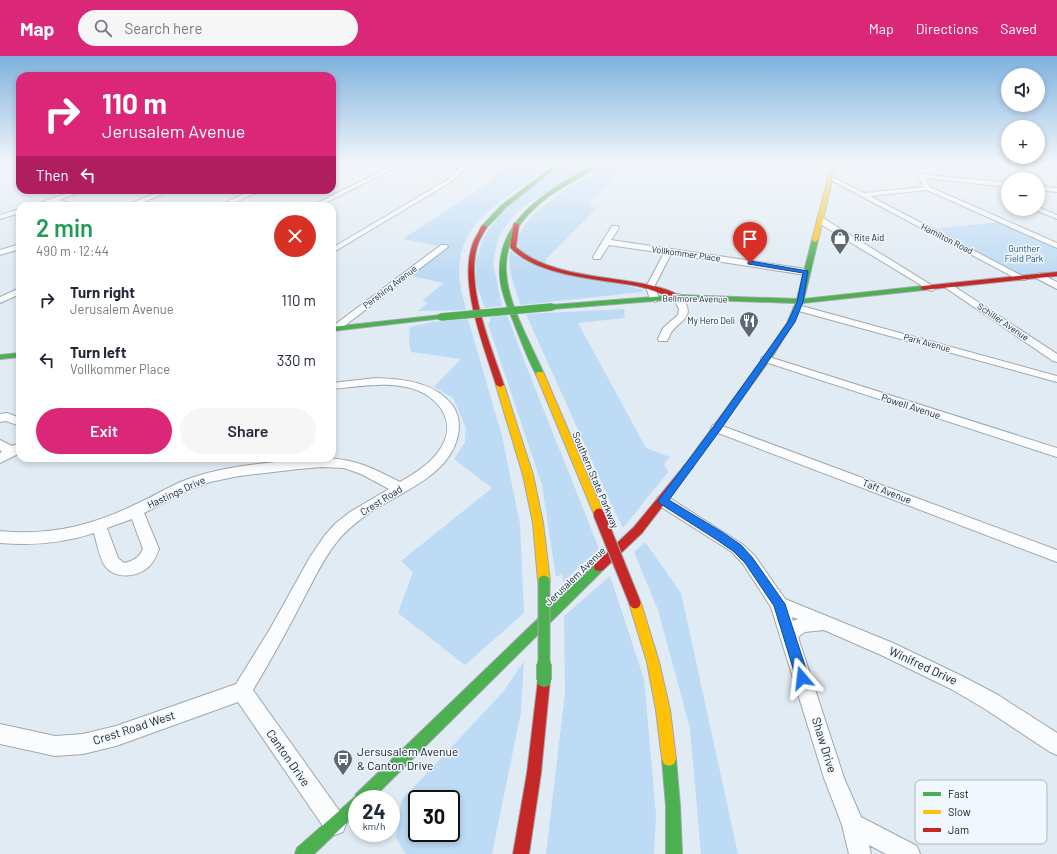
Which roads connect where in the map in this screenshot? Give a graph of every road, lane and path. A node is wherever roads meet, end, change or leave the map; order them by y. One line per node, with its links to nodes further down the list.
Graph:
1 (52, 200): 8 (street)
2 (416, 200): 20 (street)
3 (510, 200): 67 (main road, bridge)
4 (541, 200): 14 (main road, Southern State Parkway)
5 (825, 200): 13 (main road, Jerusalem Avenue)
6 (872, 200): 27 (street, Hamilton Road)
7 (955, 200): 17 (street)
8 (46, 202)
9 (16, 212): 11 (street)
10 (1045, 212): 12 (street)
11 (0, 217)
12 (1057, 217)
13 (820, 220): 24 (main road, Jerusalem Avenue); 31 (street)
14 (516, 223): 30 (main road); 68 (main road, Southern State Parkway, bridge)
15 (615, 228): 16 (street)
16 (607, 242): 21 (street, Vollkommer Place); 23 (street)
17 (1057, 246)
18 (16, 247): 22 (street)
19 (444, 247): 37 (street, Pershing Avenue)
20 (336, 249)
21 (669, 251): 24 (street, Vollkommer Place); 30 (street)
22 (0, 253)
23 (597, 257)
24 (806, 272): 36 (main road, Jerusalem Avenue)
25 (1057, 274): 26 (main road, Bellmore Avenue)
26 (1039, 276): 27 (main road, Bellmore Avenue); 29 (street)
27 (1022, 278): 28 (main road, Bellmore Avenue)
28 (949, 286): 31 (main road, Bellmore Avenue); 41 (street, Schiller Avenue)
29 (1057, 286)
30 (650, 287): 33 (main road); 34 (street)
31 (932, 288): 36 (main road, Bellmore Avenue)
32 (16, 293): 35 (street)
33 (678, 297): 34 (main road, Bellmore Avenue); 36 (main road, Bellmore Avenue); 39 (street)
34 (655, 299): 38 (main road, Bellmore Avenue, bridge)
35 (0, 300)
36 (799, 305): 40 (main road, Jerusalem Avenue); 42 (street, Park Avenue)
37 (336, 327)
38 (336, 328)
39 (663, 340)
40 (766, 359): 46 (main road, Jerusalem Avenue); 49 (street, Powell Avenue)
41 (1057, 359)
42 (1057, 379)
43 (337, 385): 50 (street, Crest Road)
44 (0, 418): 45 (street)
45 (16, 420)
46 (718, 428): 51 (main road, Jerusalem Avenue); 55 (street, Taft Avenue)
47 (0, 444): 48 (street)
48 (10, 453)
49 (1057, 453)
50 (399, 488): 52 (street, Hastings Drive); 59 (street, Crest Road)
51 (663, 501): 56 (street, Shaw Drive); 62 (main road, Jerusalem Avenue)
52 (136, 510): 53 (street, Hastings Drive); 53 (street)
53 (99, 525): 54 (street, Hastings Drive)
54 (0, 537)
55 (1057, 556)
56 (779, 604): 57 (street, Winifred Drive); 58 (street, Shaw Drive)
57 (831, 625): 58 (street); 61 (street, Winifred Drive)
58 (789, 635): 65 (street, Shaw Drive)
59 (242, 691): 60 (street, Crest Road West); 64 (street, Canton Drive)
60 (0, 734)
61 (1057, 745)
62 (370, 790)
63 (348, 811): 64 (main road)
64 (335, 824): 66 (main road)
65 (852, 825): 69 (street, Shaw Drive); 70 (street)
66 (302, 854)
67 (521, 854)
68 (674, 854)
69 (860, 854)
70 (908, 854)

